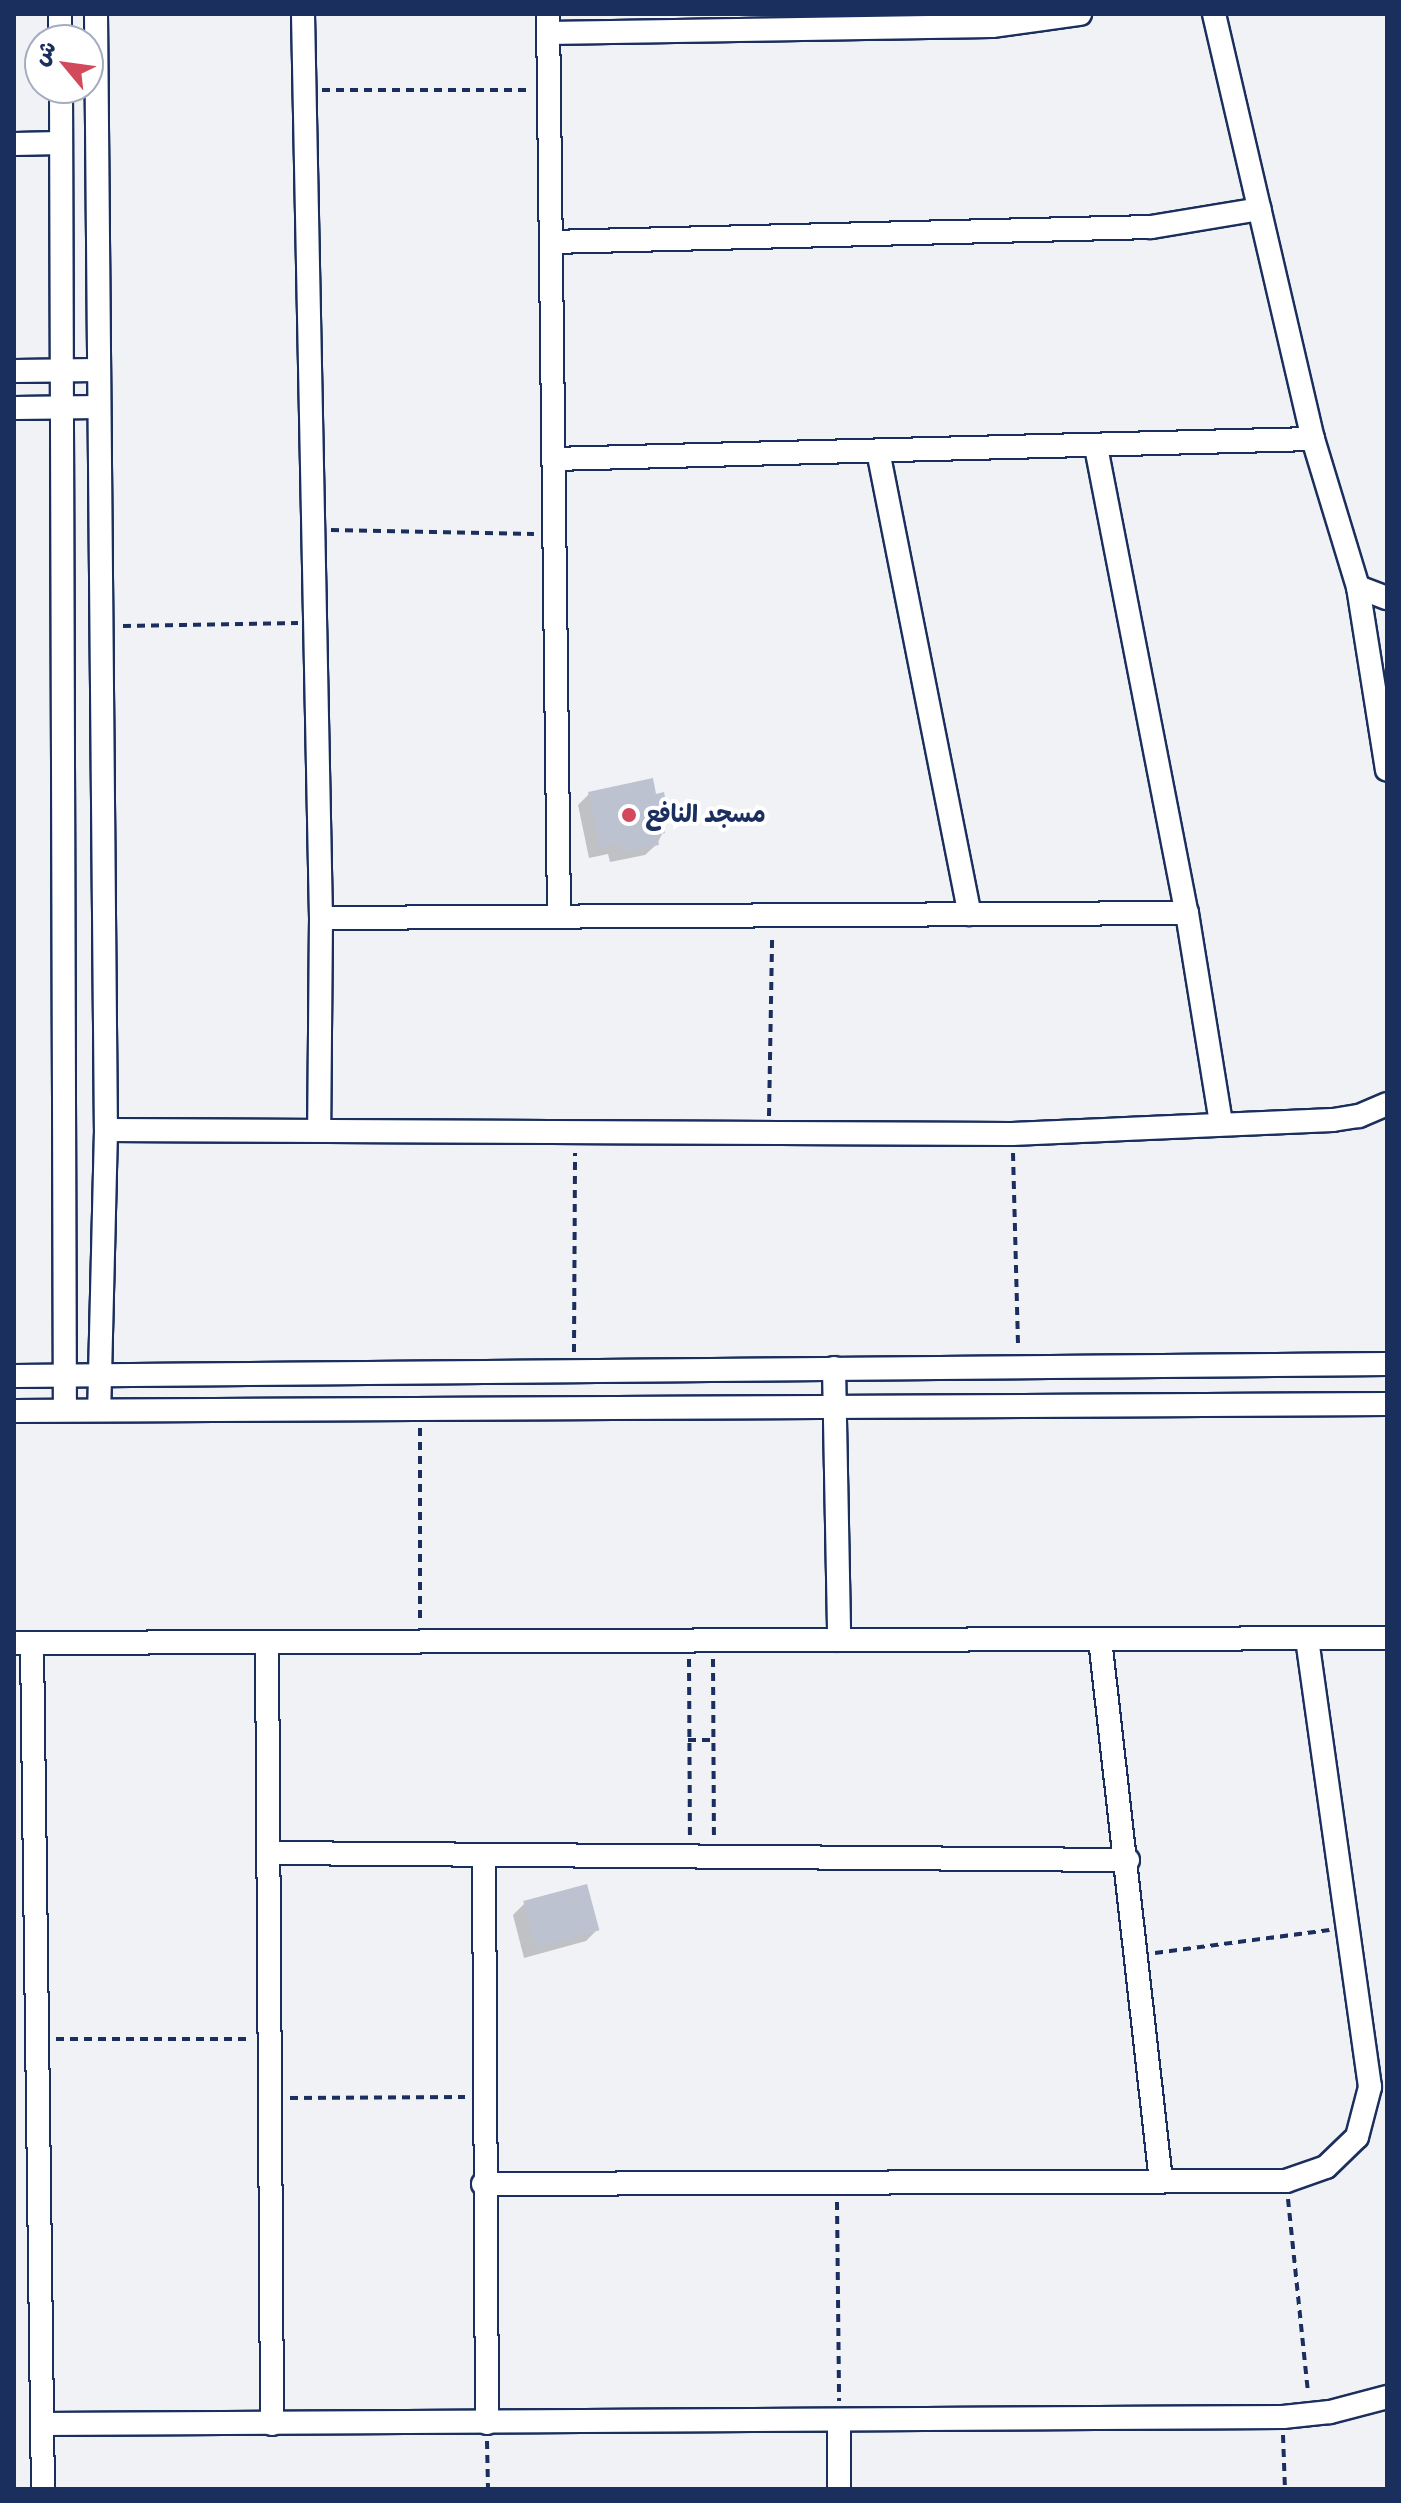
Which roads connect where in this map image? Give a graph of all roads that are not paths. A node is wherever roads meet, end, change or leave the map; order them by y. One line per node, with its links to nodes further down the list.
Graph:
1 (96, 14): 13 (street)
2 (303, 14): 29 (street)
3 (1080, 14): 5 (street)
4 (1214, 14): 10 (street)
5 (990, 20): 6 (street)
6 (548, 23): 11 (street)
7 (61, 104): 8 (street)
8 (61, 143): 9 (street); 12 (street)
9 (14, 144)
10 (1260, 209): 11 (street); 18 (street)
11 (551, 242): 21 (street)
12 (62, 370): 13 (street); 14 (street); 17 (street)
13 (98, 370): 15 (street)
14 (14, 371)
15 (99, 407): 17 (street); 33 (street)
16 (14, 408): 17 (street)
17 (62, 408): 38 (street)
18 (1313, 439): 19 (street); 22 (street)
19 (1096, 447): 20 (street); 26 (street)
20 (878, 451): 21 (street); 27 (street)
21 (553, 459): 28 (street)
22 (1358, 587): 23 (street); 24 (street)
23 (1387, 598)
24 (1379, 648): 25 (street)
25 (1387, 770)
26 (1187, 913): 27 (street); 31 (street)
27 (970, 914): 28 (street)
28 (559, 916): 29 (street)
29 (321, 918): 32 (street)
30 (1387, 1104): 31 (street)
31 (1221, 1124): 32 (street)
32 (319, 1128): 33 (street)
33 (106, 1130): 36 (street)
34 (1387, 1364): 35 (street)
35 (834, 1368): 36 (street); 39 (street)
36 (99, 1375): 38 (street); 42 (street)
37 (14, 1376): 38 (street)
38 (64, 1377): 41 (street)
39 (835, 1403): 40 (street); 42 (street); 47 (street)
40 (1387, 1404)
41 (65, 1410): 42 (street); 43 (street)
42 (99, 1410)
43 (14, 1411)
44 (1307, 1638): 45 (street); 46 (street); 54 (street)
45 (1387, 1638)
46 (1100, 1639): 47 (street); 52 (street)
47 (839, 1640): 48 (street)
48 (267, 1642): 49 (street); 50 (street)
49 (23, 1643): 53 (street)
50 (270, 1853): 51 (street); 60 (street)
51 (484, 1855): 52 (street); 55 (street)
52 (1128, 1860): 54 (street)
53 (25, 1881): 59 (street)
54 (1161, 2181): 55 (street)
55 (483, 2184): 58 (street)
56 (1387, 2397): 57 (street)
57 (839, 2420): 58 (street); 62 (street)
58 (487, 2423): 60 (street)
59 (42, 2424): 60 (street); 61 (street)
60 (272, 2424)
61 (43, 2489)
62 (839, 2489)

